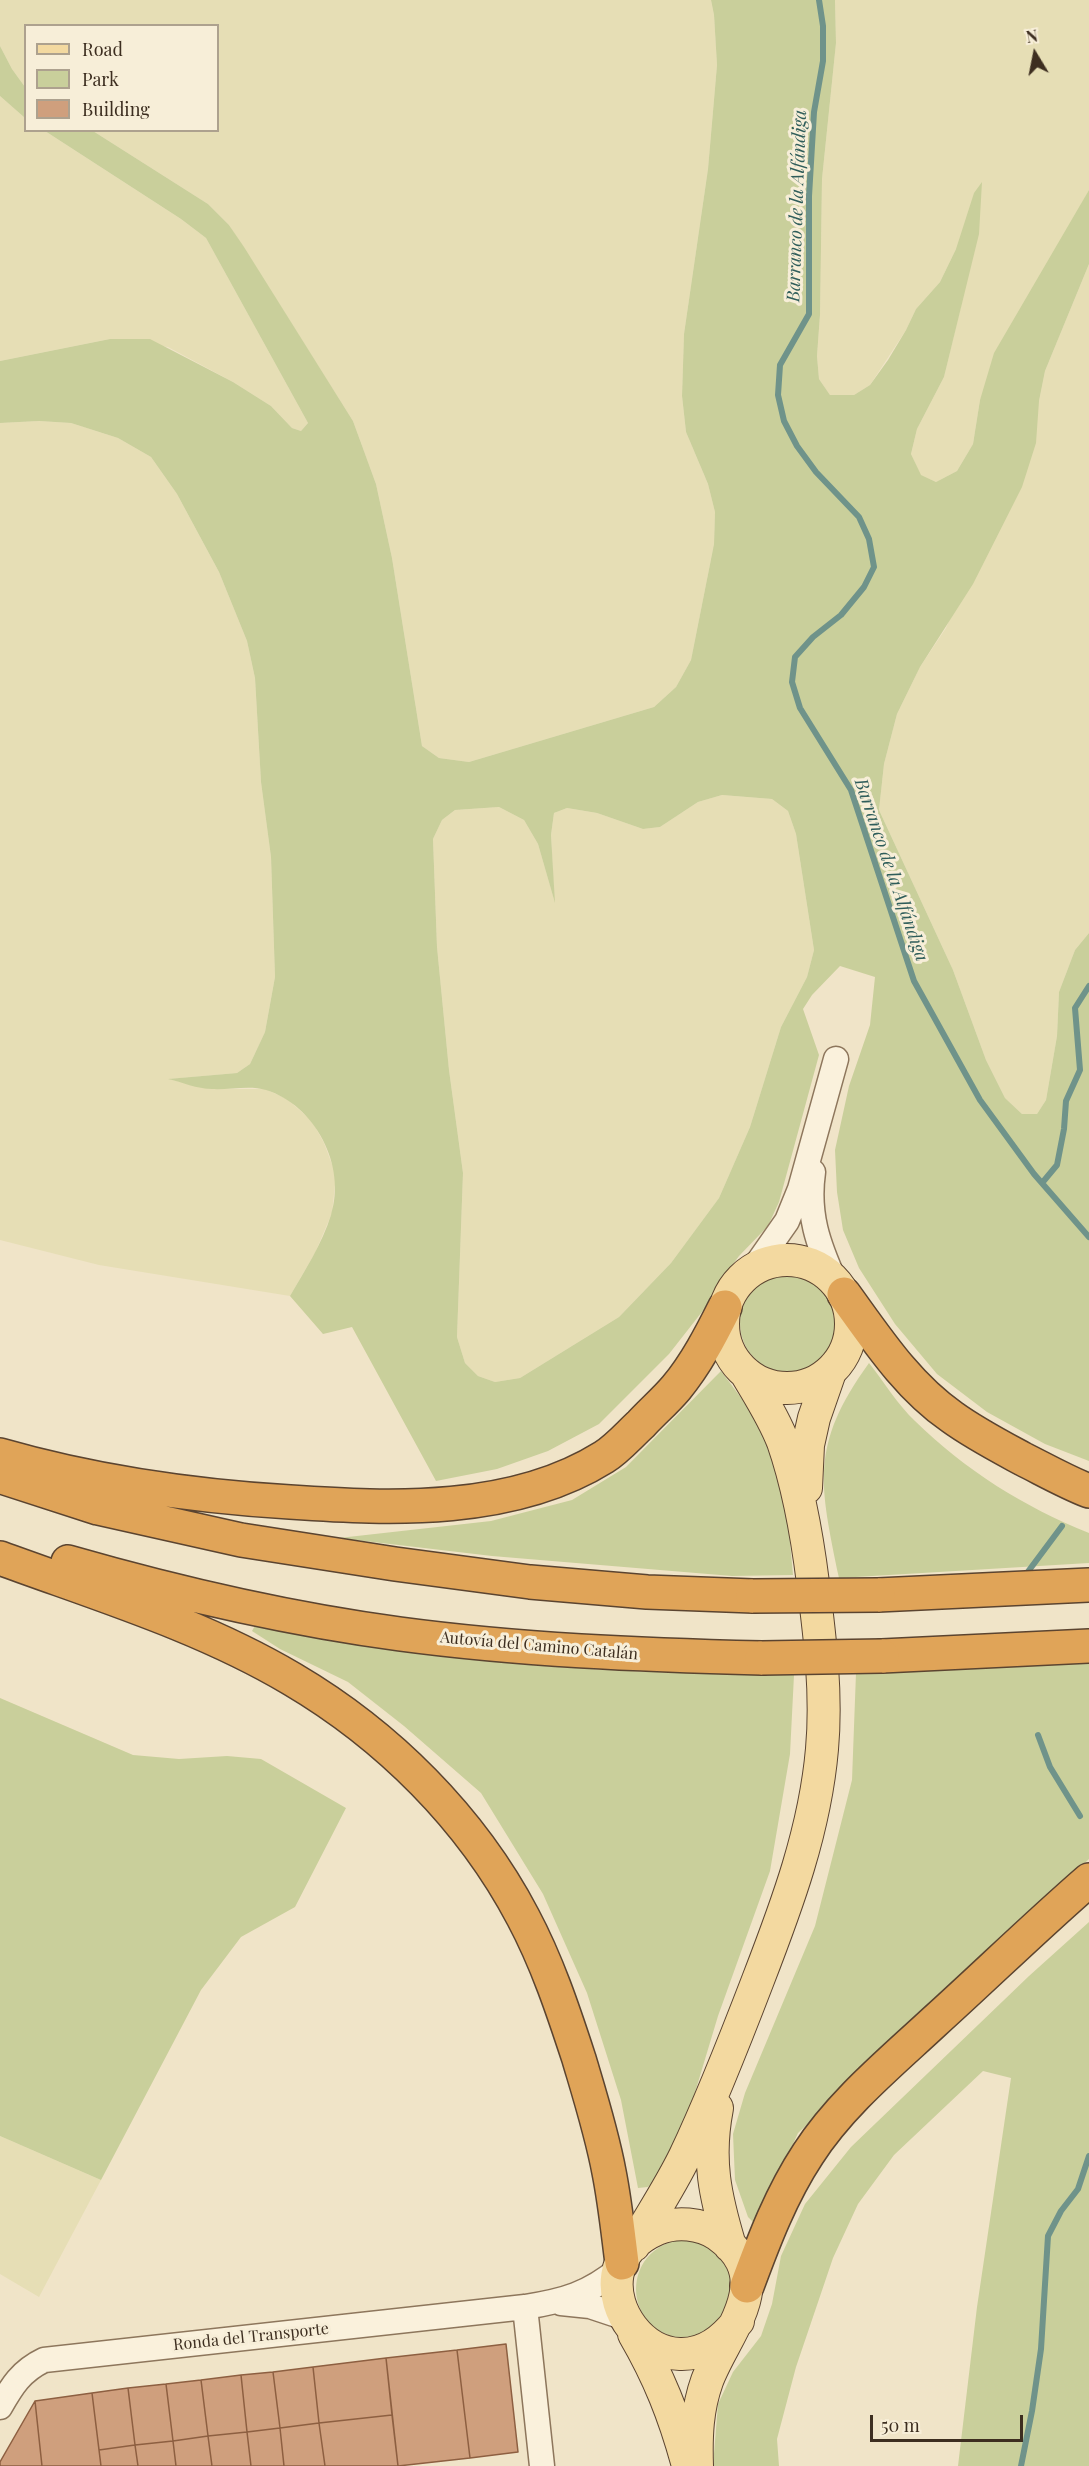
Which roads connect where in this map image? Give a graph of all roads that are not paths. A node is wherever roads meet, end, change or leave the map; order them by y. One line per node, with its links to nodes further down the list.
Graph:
1 (836, 1059): 2 (street)
2 (822, 1113): 3 (street); 4 (street)
3 (752, 1271): 4 (main road); 5 (main road)
4 (840, 1288): 6 (main road); 10 (highway)
5 (725, 1307): 7 (main road); 8 (highway)
6 (830, 1372): 7 (main road); 11 (main road)
7 (746, 1373): 11 (main road)
8 (0, 1455)
9 (0, 1477): 14 (highway, bridge)
10 (1089, 1491)
11 (806, 1527): 17 (main road)
12 (0, 1541): 15 (highway, Autovía del Camino Catalán, bridge)
13 (0, 1558): 19 (highway)
14 (1089, 1585)
15 (1089, 1646)
16 (1089, 1880): 20 (highway)
17 (726, 2062): 18 (main road); 19 (main road)
18 (730, 2246): 19 (main road); 20 (main road)
19 (626, 2258): 21 (street, Ronda del Transporte); 24 (main road)
20 (747, 2286): 23 (main road)
21 (553, 2303): 22 (street, Ronda del Transporte); 24 (street, Ronda del Transporte)
22 (525, 2307): 25 (street, Ronda del Transporte); 26 (street)
23 (738, 2321): 24 (main road); 28 (main road)
24 (627, 2323): 27 (main road)
25 (0, 2407)
26 (542, 2466)
27 (688, 2466)
28 (697, 2466)

